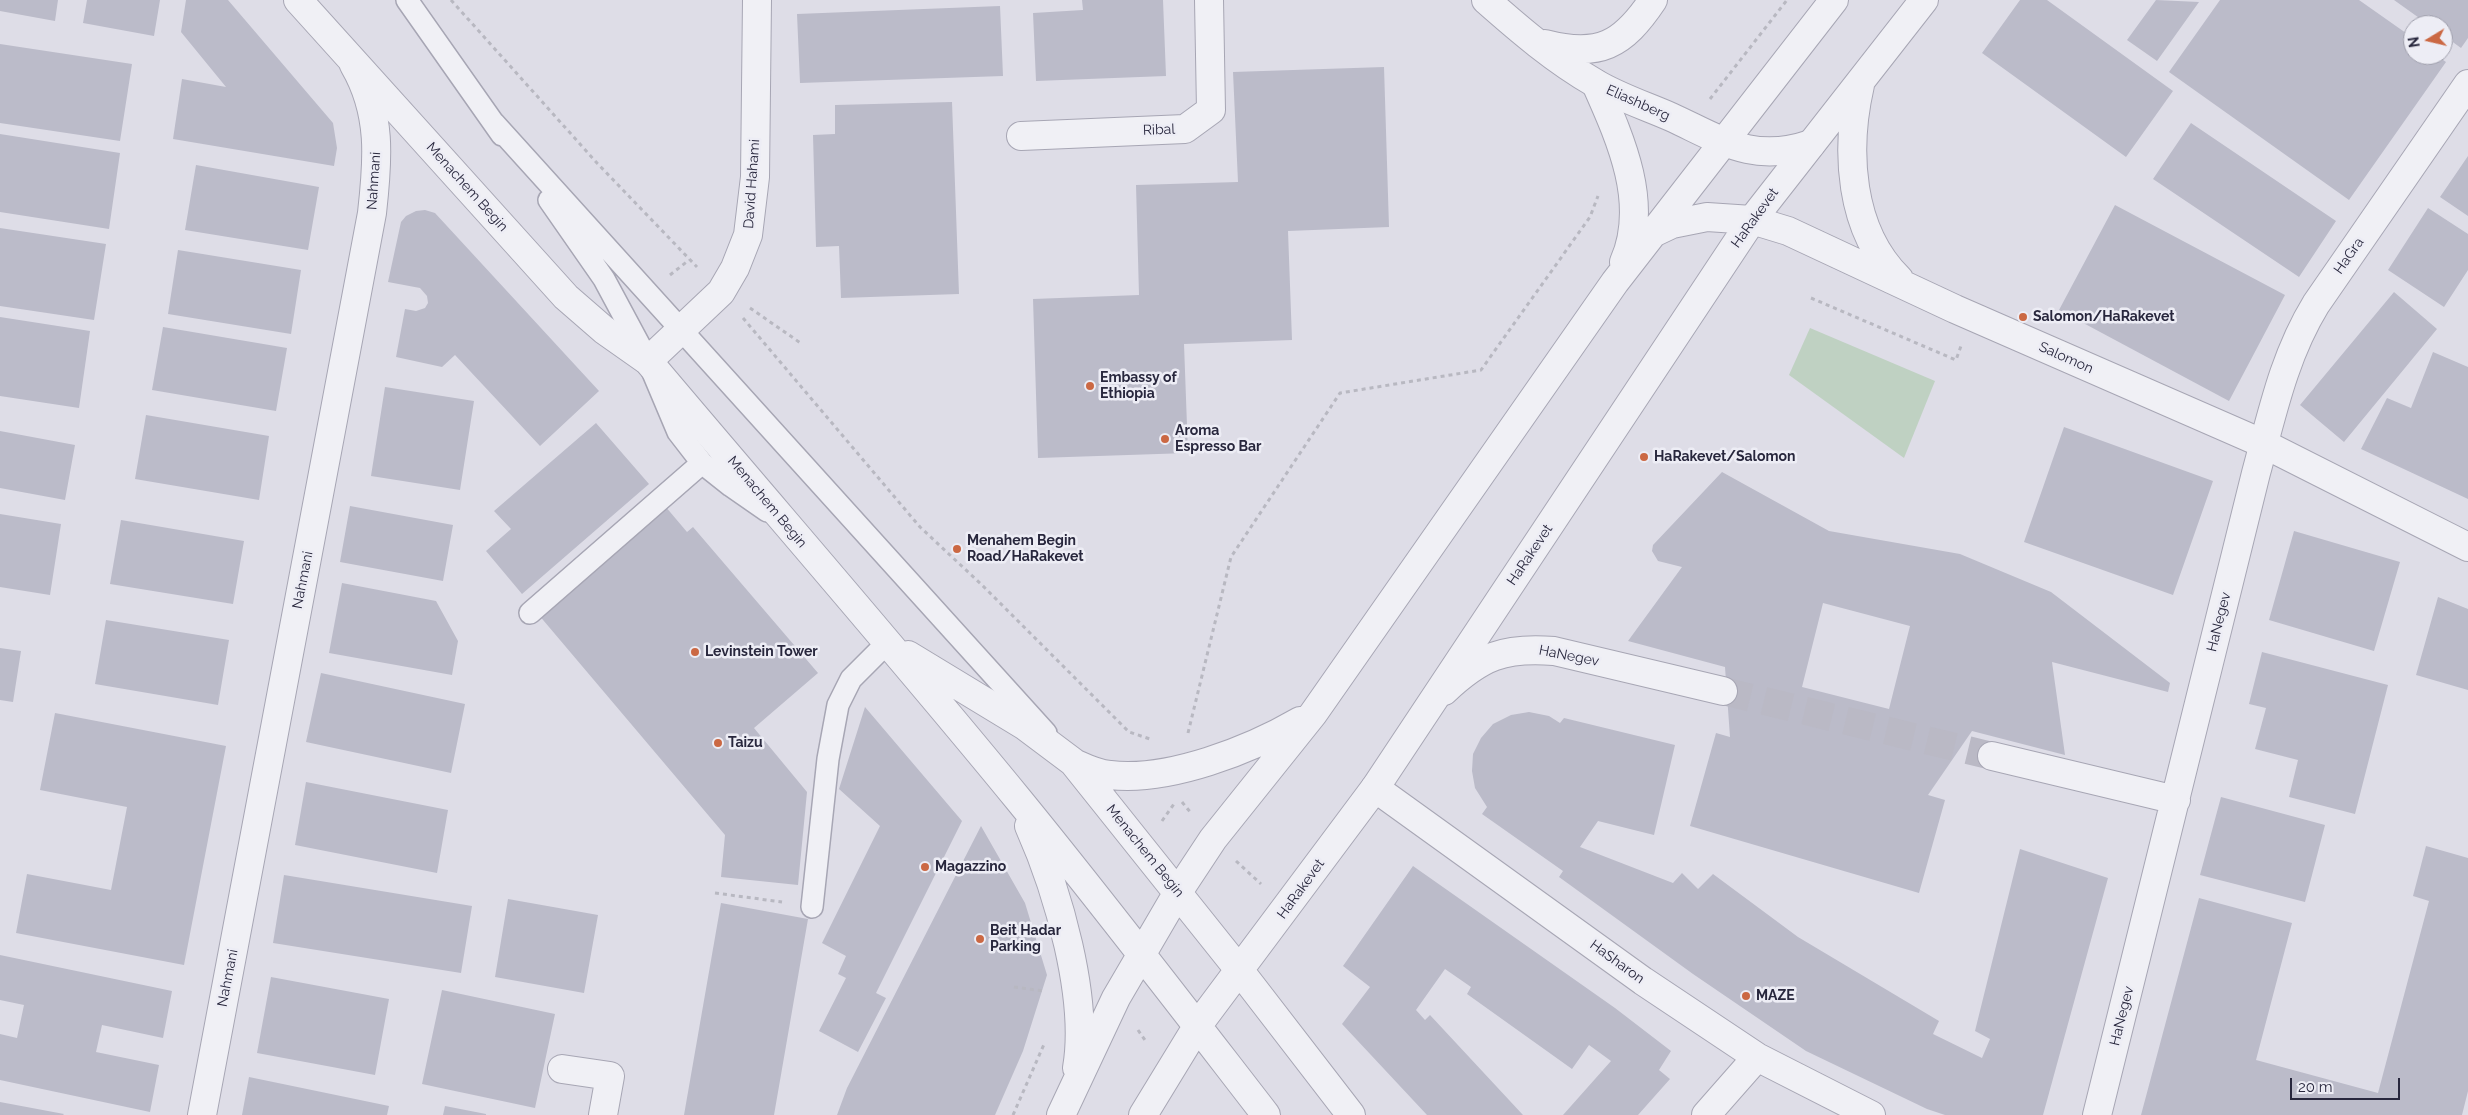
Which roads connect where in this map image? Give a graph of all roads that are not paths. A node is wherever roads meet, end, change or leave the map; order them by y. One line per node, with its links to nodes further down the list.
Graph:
1 (298, 0): 10 (street, Menachem Begin)
2 (407, 0): 14 (lane, Menachem Begin)
3 (757, 0): 22 (street, David Hahami)
4 (1208, 0): 15 (street, Ribal)
5 (1486, 0): 9 (street, Eliashberg)
6 (1654, 0): 9 (street)
7 (1834, 0): 16 (street)
8 (1924, 0): 11 (street, HaRakevet)
9 (1534, 42): 12 (street, Eliashberg)
10 (344, 49): 23 (street, Menachem Begin); 46 (street, Nahmani)
11 (1861, 81): 17 (street, HaRakevet); 21 (street)
12 (1596, 84): 16 (street, Eliashberg); 20 (street)
13 (2468, 84): 24 (street, HaGra)
14 (494, 123): 22 (lane); 23 (lane, Menachem Begin)
15 (1021, 136)
16 (1722, 142): 17 (street, Eliashberg); 19 (street)
17 (1811, 144): 18 (street, HaRakevet)
18 (1752, 220): 19 (street, Salomon); 21 (street, Salomon); 31 (street, HaRakevet)
19 (1653, 233): 20 (street)
20 (1615, 282): 32 (street)
21 (1906, 286): 24 (street, Salomon)
22 (681, 330): 23 (street, David Hahami); 34 (lane)
23 (648, 361): 25 (lane); 26 (street, Menachem Begin)
24 (2264, 444): 27 (street, Salomon); 37 (street, HaNegev)
25 (702, 462): 26 (lane); 28 (lane)
26 (785, 523): 29 (street, Menachem Begin)
27 (2468, 547)
28 (530, 614)
29 (888, 642): 34 (street, Menachem Begin); 36 (street, Menachem Begin); 39 (lane)
30 (1723, 691): 31 (street, HaNegev)
31 (1431, 704): 35 (street, HaRakevet)
32 (1312, 714): 34 (street); 38 (street)
33 (1992, 756): 37 (street)
34 (1073, 762): 38 (street, Menachem Begin)
35 (1374, 788): 41 (street, HaRakevet); 43 (street, HaSharon)
36 (1017, 797): 40 (street, Menachem Begin); 45 (street)
37 (2176, 800): 54 (street, HaNegev)
38 (1178, 892): 40 (street); 41 (street, Menachem Begin)
39 (812, 907)
40 (1142, 955): 42 (street, Menachem Begin); 45 (street)
41 (1240, 971): 42 (street, HaRakevet); 51 (street, Menachem Begin)
42 (1198, 1025): 49 (street, HaRakevet); 50 (street, Menachem Begin)
43 (1757, 1057): 52 (street); 53 (street, HaSharon)
44 (562, 1068): 47 (street)
45 (1075, 1081): 48 (street)
46 (202, 1115)
47 (603, 1115)
48 (1060, 1115)
49 (1143, 1115)
50 (1266, 1115)
51 (1351, 1115)
52 (1706, 1115)
53 (1871, 1115)
54 (2097, 1115)

